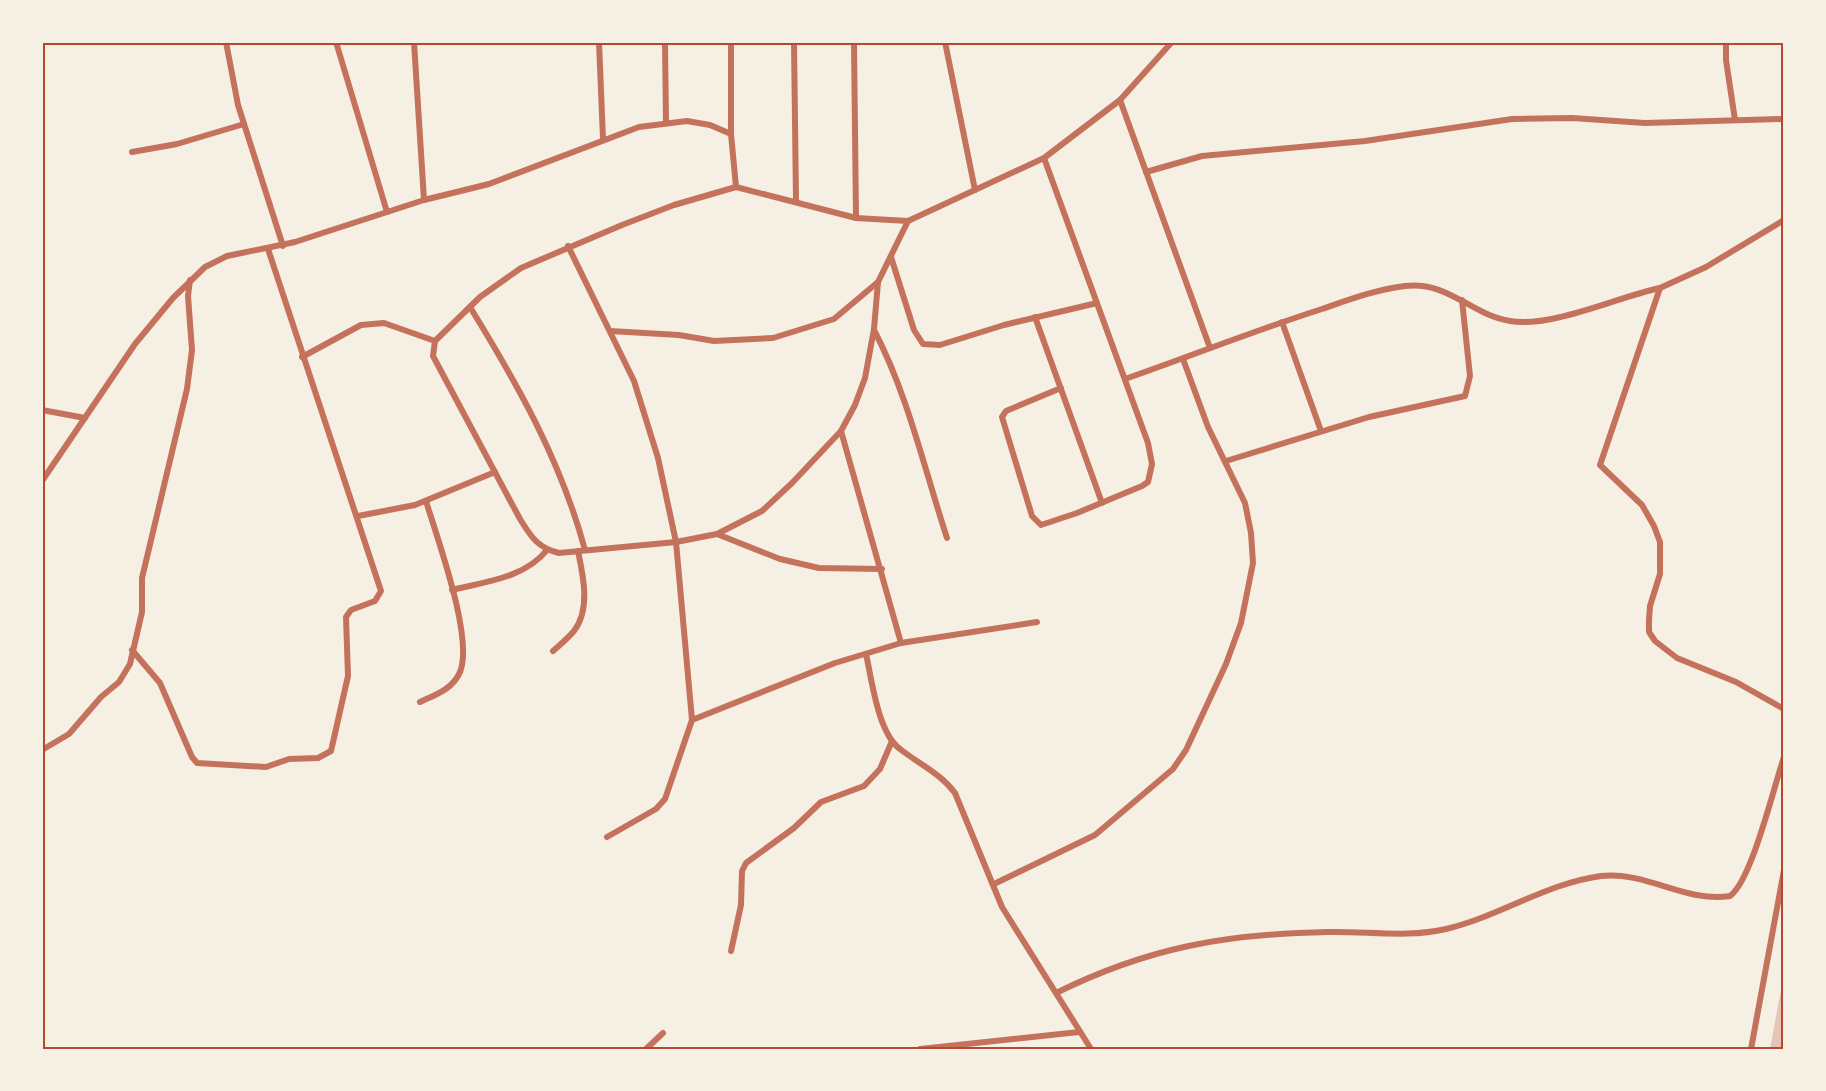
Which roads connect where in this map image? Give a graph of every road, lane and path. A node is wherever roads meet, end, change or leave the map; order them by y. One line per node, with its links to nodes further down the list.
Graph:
1 (226, 42): 16 (street)
2 (336, 42): 26 (street)
3 (414, 42): 24 (street)
4 (599, 42): 18 (street)
5 (665, 42): 15 (street)
6 (731, 42): 17 (street)
7 (794, 42): 25 (street)
8 (854, 42): 27 (street)
9 (945, 42): 23 (street)
10 (1172, 42): 12 (street)
11 (1726, 42): 14 (street)
12 (1120, 100): 20 (street); 21 (street)
13 (1784, 118): 14 (street)
14 (1735, 120): 21 (street)
15 (666, 123): 17 (street); 18 (street)
16 (244, 124): 19 (street); 30 (street)
17 (731, 134): 22 (street)
18 (603, 139): 24 (street)
19 (132, 152)
20 (1044, 158): 23 (street); 38 (street)
21 (1146, 172): 45 (street)
22 (736, 187): 25 (street); 31 (street)
23 (975, 190): 29 (street)
24 (424, 200): 26 (street)
25 (796, 201): 27 (street)
26 (387, 212): 30 (street)
27 (856, 218): 29 (street)
28 (1784, 220): 36 (street)
29 (908, 221): 33 (street)
30 (283, 246): 32 (street)
31 (568, 246): 39 (street); 43 (street)
32 (268, 249): 34 (street); 46 (street)
33 (891, 257): 35 (street); 40 (street)
34 (190, 279): 51 (street); 69 (street)
35 (878, 282): 42 (street); 43 (street)
36 (1660, 288): 37 (street); 73 (street)
37 (1462, 300): 41 (street); 53 (street)
38 (1097, 303): 40 (street); 48 (street)
39 (470, 307): 44 (street); 64 (street)
40 (1035, 317): 49 (street)
41 (1282, 322): 45 (street); 53 (street)
42 (874, 329): 52 (street); 61 (street)
43 (610, 331): 62 (street)
44 (435, 341): 46 (street); 55 (street)
45 (1210, 348): 47 (street)
46 (302, 357): 59 (street)
47 (1183, 359): 48 (street); 54 (street)
48 (1125, 379): 58 (street)
49 (1061, 388): 58 (street); 58 (street)
50 (42, 410): 51 (street)
51 (85, 418): 56 (street)
52 (841, 430): 60 (street); 65 (street)
53 (1321, 431): 54 (street)
54 (1226, 461): 80 (street)
55 (495, 472): 57 (street); 63 (street)
56 (42, 481)
57 (426, 501): 59 (street); 66 (street)
58 (1102, 502)
59 (358, 516): 69 (street)
60 (717, 534): 62 (street); 65 (street)
61 (947, 537)
62 (676, 542): 64 (street); 74 (street)
63 (547, 550): 64 (street); 66 (street)
64 (582, 550): 70 (street)
65 (882, 569): 68 (street)
66 (452, 590): 72 (street)
67 (1037, 622): 68 (street)
68 (901, 643): 71 (street)
69 (132, 650): 76 (street)
70 (553, 651)
71 (866, 654): 74 (street); 75 (street)
72 (420, 702)
73 (1784, 709)
74 (692, 720): 78 (street)
75 (892, 741): 80 (street); 81 (street)
76 (42, 750)
77 (1784, 757): 82 (street)
78 (608, 837)
79 (1784, 870): 88 (street)
80 (994, 884): 82 (street)
81 (731, 951)
82 (1056, 993): 83 (street)
83 (1079, 1032): 86 (street); 87 (street)
84 (663, 1033): 85 (street)
85 (646, 1049)
86 (920, 1049)
87 (1091, 1049)
88 (1751, 1049)

